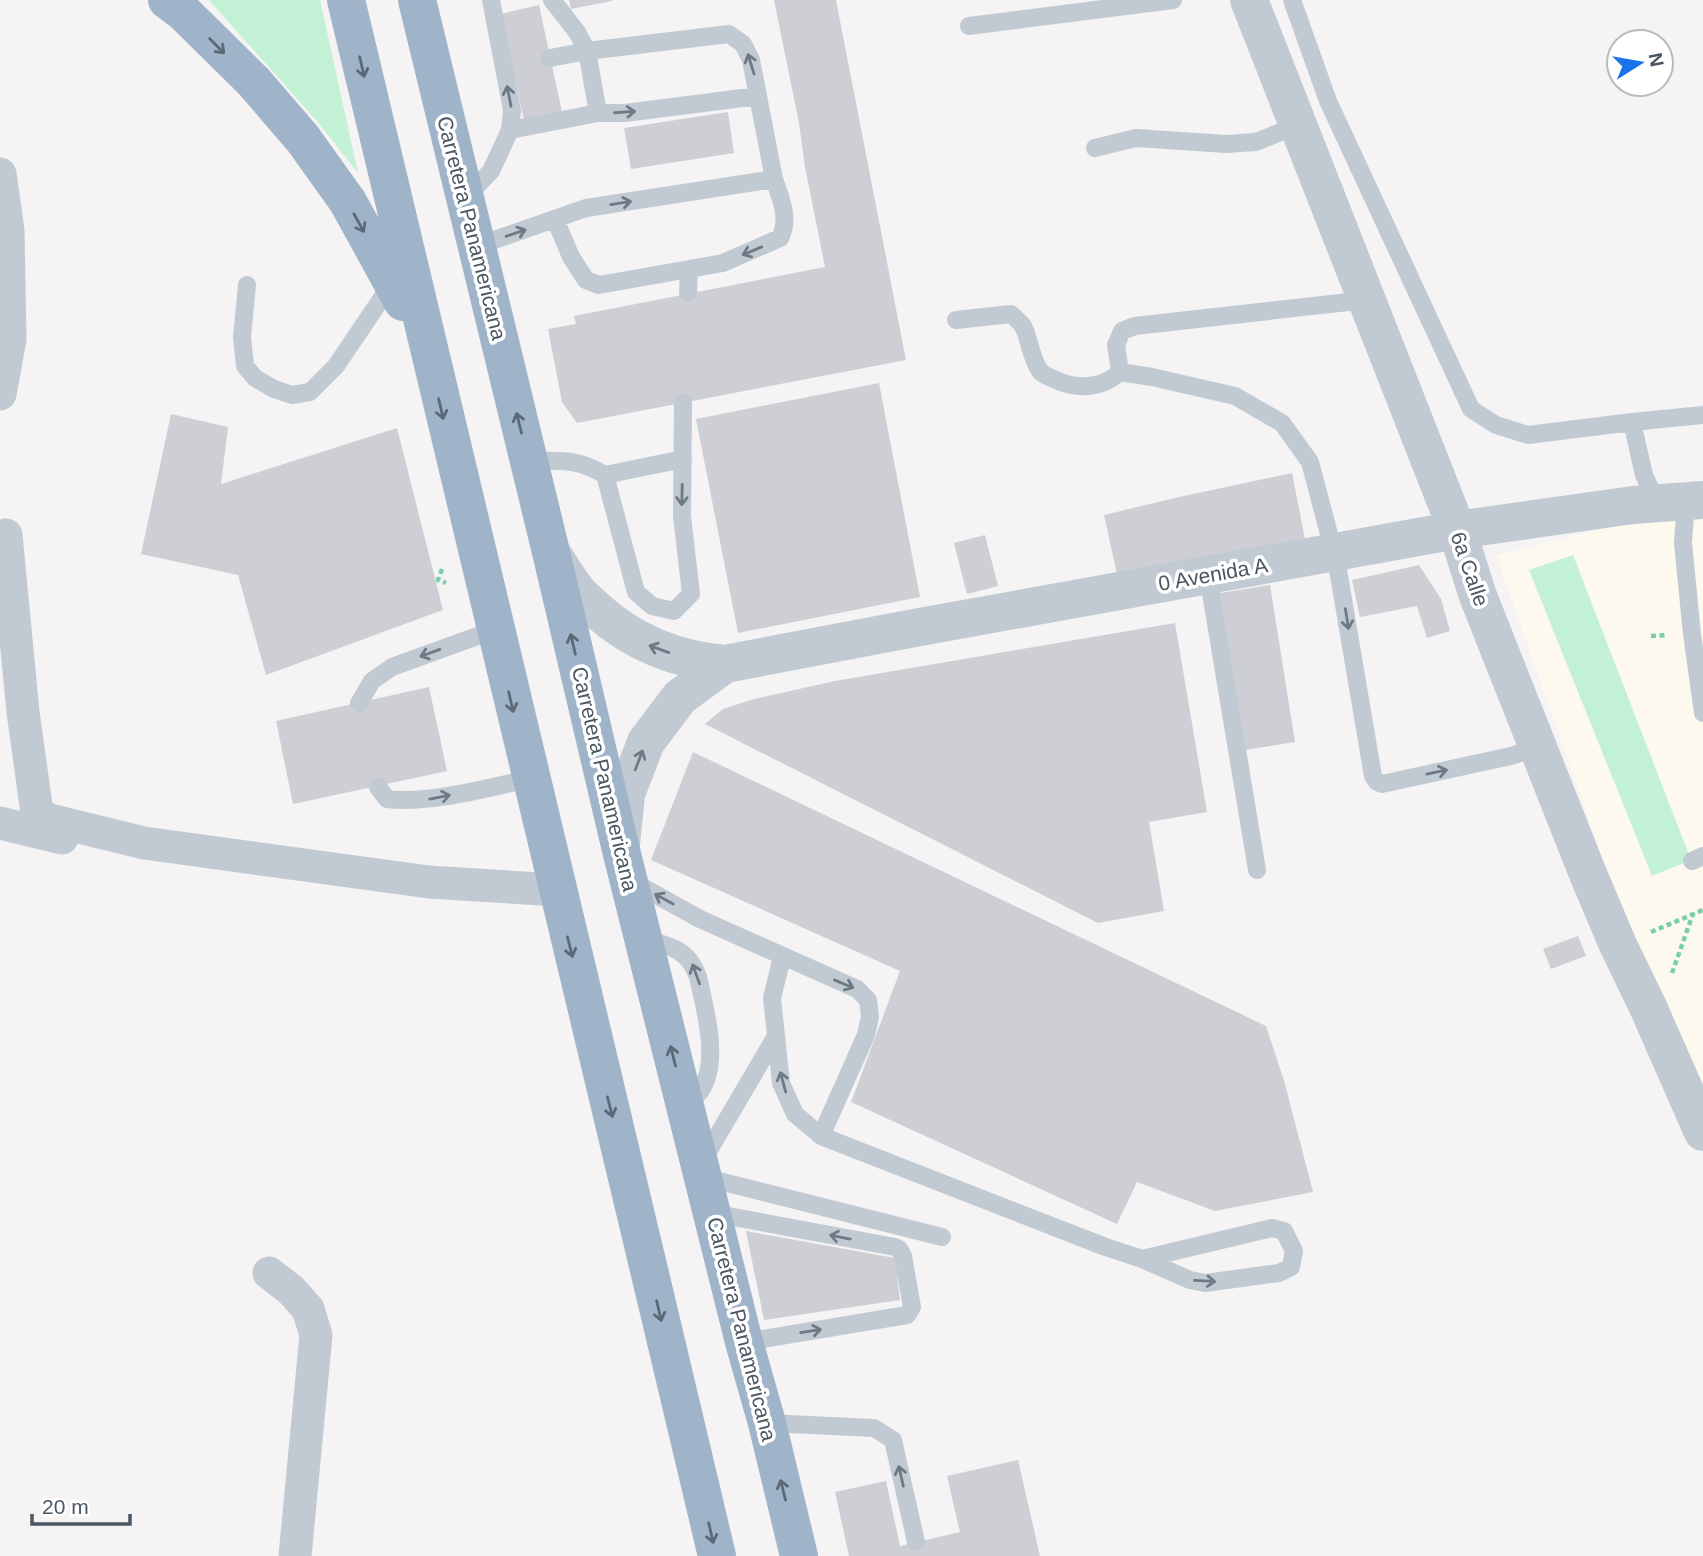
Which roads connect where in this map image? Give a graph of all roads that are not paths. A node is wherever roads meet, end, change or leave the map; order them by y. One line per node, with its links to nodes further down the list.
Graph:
1 (167, 0): 23 (highway, one-way to 23)
2 (346, 0): 28 (highway, one-way to 28)
3 (417, 0): 19 (highway, Carretera Panamericana)
4 (491, 0): 15 (lane, one-way to 4)
5 (552, 0): 10 (lane)
6 (1173, 0): 9 (lane)
7 (1249, 0): 14 (street, 6a Calle)
8 (1292, 0): 33 (lane)
9 (969, 26)
10 (587, 51): 11 (lane); 12 (lane, one-way to 10); 13 (lane)
11 (550, 58)
12 (758, 96): 13 (lane, one-way to 12); 18 (lane)
13 (598, 113): 15 (lane)
14 (1298, 125): 16 (lane); 26 (street, 6a Calle)
15 (510, 130): 19 (lane)
16 (1095, 148)
17 (0, 174): 30 (street)
18 (775, 179): 20 (lane, one-way to 18); 22 (lane, one-way to 22)
19 (465, 198): 21 (highway, Carretera Panamericana)
20 (555, 219): 21 (lane, one-way to 20); 22 (lane)
21 (477, 246): 35 (highway, Carretera Panamericana, one-way to 21)
22 (690, 269): 25 (lane)
23 (392, 283): 24 (lane); 28 (highway)
24 (247, 285)
25 (688, 293)
26 (1366, 299): 29 (lane); 38 (street, 6a Calle)
27 (956, 320): 29 (lane)
28 (425, 342): 43 (highway, one-way to 43)
29 (1120, 372): 41 (lane)
30 (0, 394)
31 (683, 403): 34 (lane)
32 (1703, 415): 33 (lane)
33 (1632, 422): 37 (lane)
34 (683, 459): 36 (lane); 36 (lane, one-way to 36)
35 (529, 461): 36 (lane); 40 (highway, Carretera Panamericana)
36 (605, 475)
37 (1682, 501): 38 (street, 0 Avenida A); 46 (lane)
38 (1457, 530): 41 (street, 0 Avenida A); 47 (street, 6a Calle)
39 (6, 535): 53 (street)
40 (551, 552): 44 (street, 0 Avenida A, one-way to 40); 51 (highway, Carretera Panamericana, one-way to 40)
41 (1335, 552): 42 (street, 0 Avenida A); 47 (lane, one-way to 47)
42 (1208, 575): 44 (street, 0 Avenida A); 52 (lane)
43 (494, 630): 45 (lane, one-way to 45); 48 (highway, one-way to 48)
44 (725, 664): 51 (street, 0 Avenida A, one-way to 44)
45 (359, 703)
46 (1703, 713)
47 (1538, 747): 56 (street, 6a Calle)
48 (530, 779): 49 (lane, one-way to 48); 53 (highway)
49 (378, 787)
50 (0, 823): 53 (street)
51 (625, 865): 54 (lane, one-way to 51); 58 (highway, Carretera Panamericana, one-way to 51)
52 (1257, 870)
53 (559, 899): 66 (highway, one-way to 66)
54 (782, 957): 55 (lane); 57 (lane, one-way to 57)
55 (776, 1035): 57 (lane, one-way to 55); 58 (lane)
56 (1703, 1132)
57 (821, 1136): 60 (lane)
58 (705, 1185): 59 (lane); 62 (highway, Carretera Panamericana); 62 (lane, one-way to 58)
59 (943, 1237)
60 (1142, 1259): 60 (lane, one-way to 60)
61 (269, 1273): 65 (street)
62 (744, 1342): 63 (highway, Carretera Panamericana)
63 (767, 1423): 64 (lane, one-way to 63); 67 (highway, Carretera Panamericana, one-way to 63)
64 (916, 1542)
65 (295, 1556)
66 (717, 1556)
67 (799, 1556)

